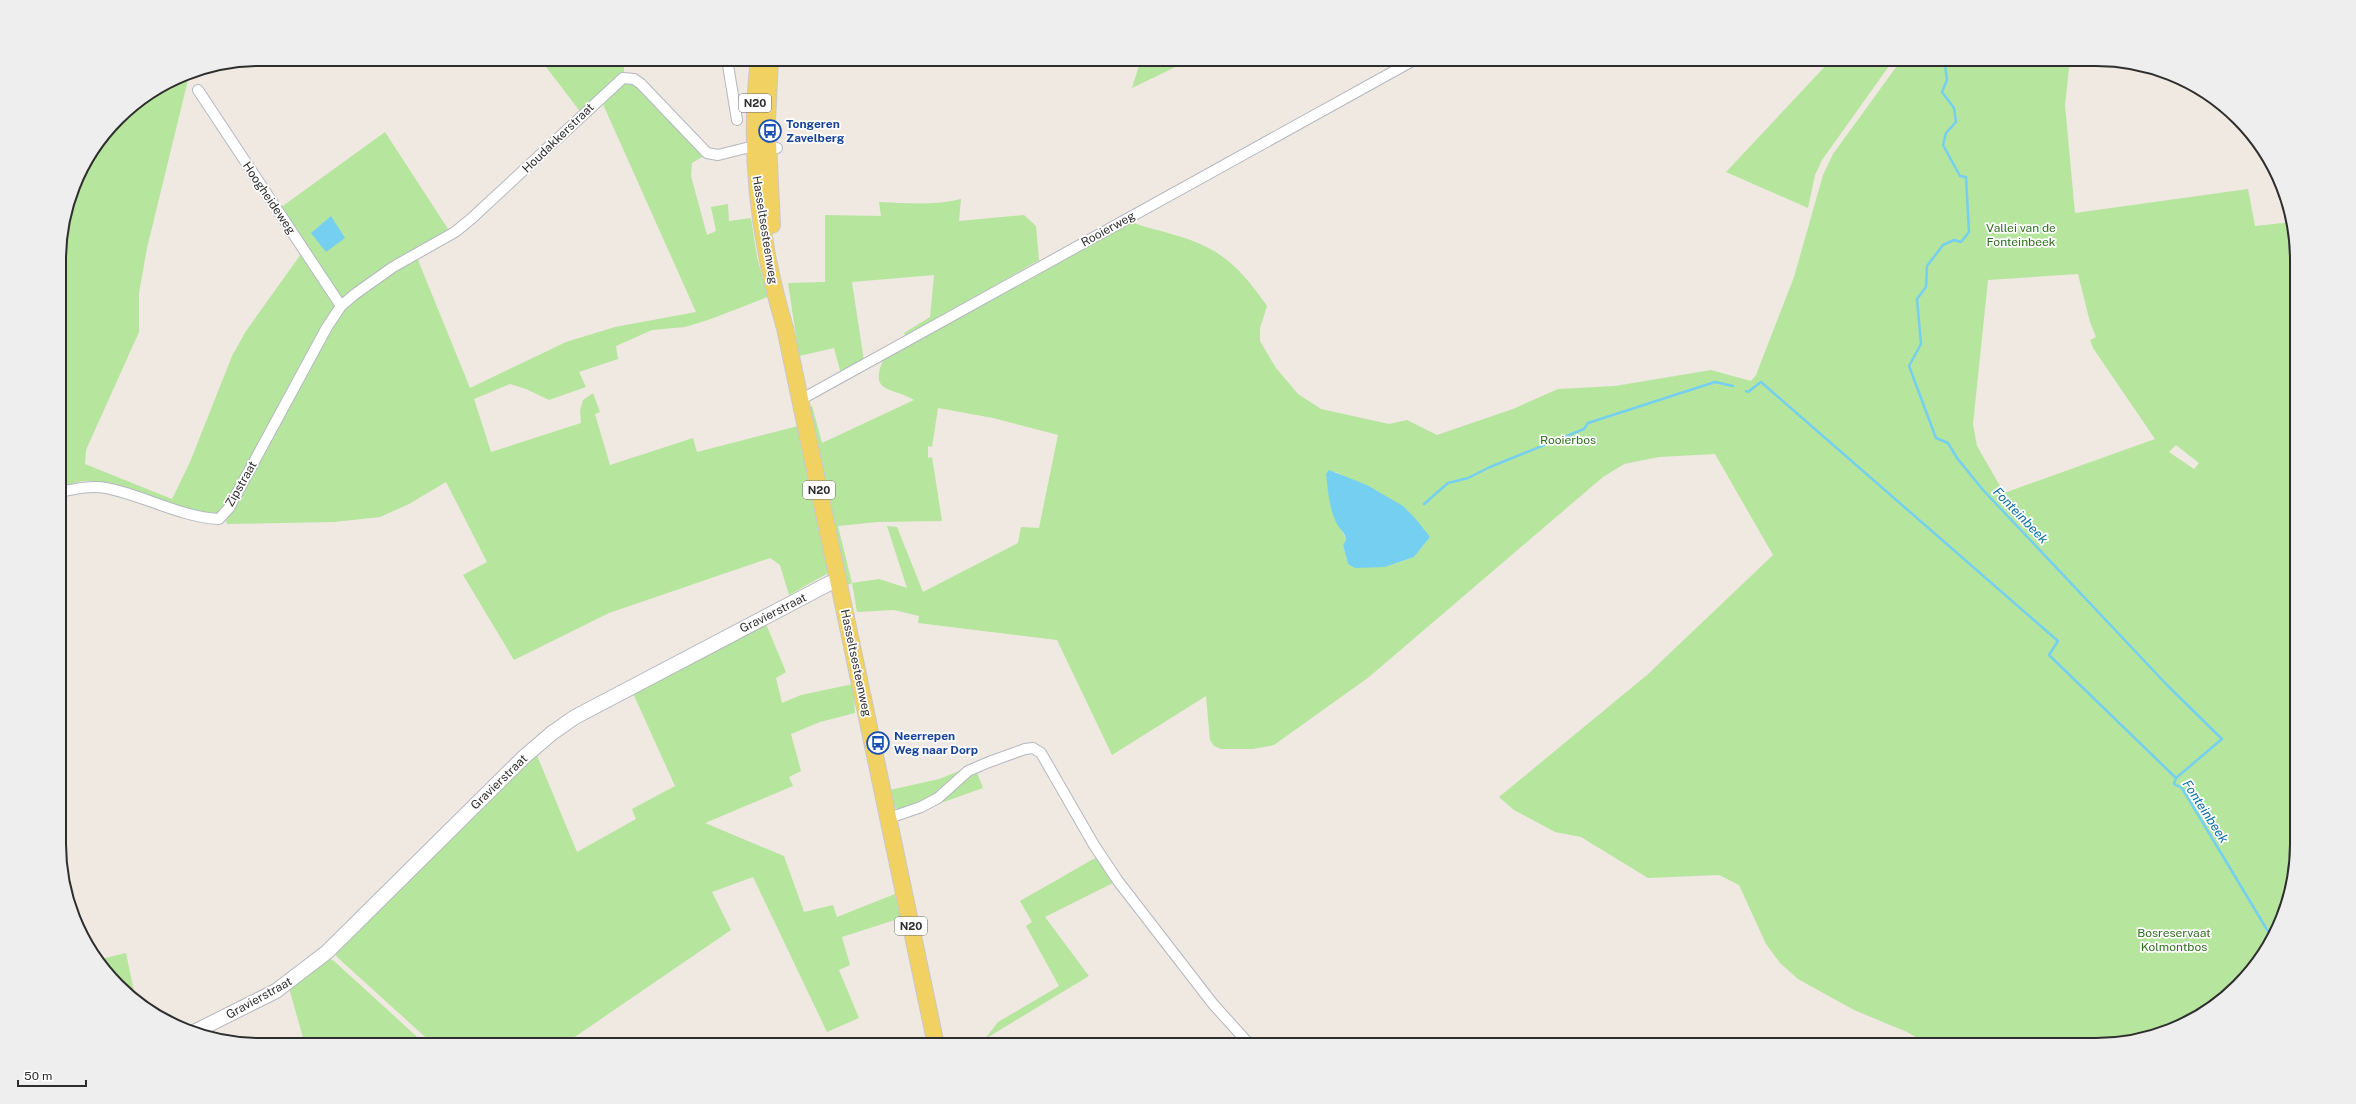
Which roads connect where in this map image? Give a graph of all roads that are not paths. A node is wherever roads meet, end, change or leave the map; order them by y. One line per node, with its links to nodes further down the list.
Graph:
1 (728, 66): 5 (street)
2 (760, 66): 6 (main road, Hasseltsesteenweg / N20)
3 (1403, 66): 8 (street, Rooierweg)
4 (198, 90): 7 (street, Hoogheideweg)
5 (737, 120)
6 (767, 148): 7 (street, Houdakkerstraat); 8 (main road, Hasseltsesteenweg / N20)
7 (341, 306): 9 (street, Zipstraat)
8 (800, 400): 10 (main road, Hasseltsesteenweg / N20)
9 (66, 491)
10 (839, 581): 11 (main road, Hasseltsesteenweg / N20); 12 (street, Gravierstraat)
11 (889, 818): 13 (main road, Hasseltsesteenweg / N20); 14 (street)
12 (201, 1029)
13 (935, 1038)
14 (1244, 1038)

